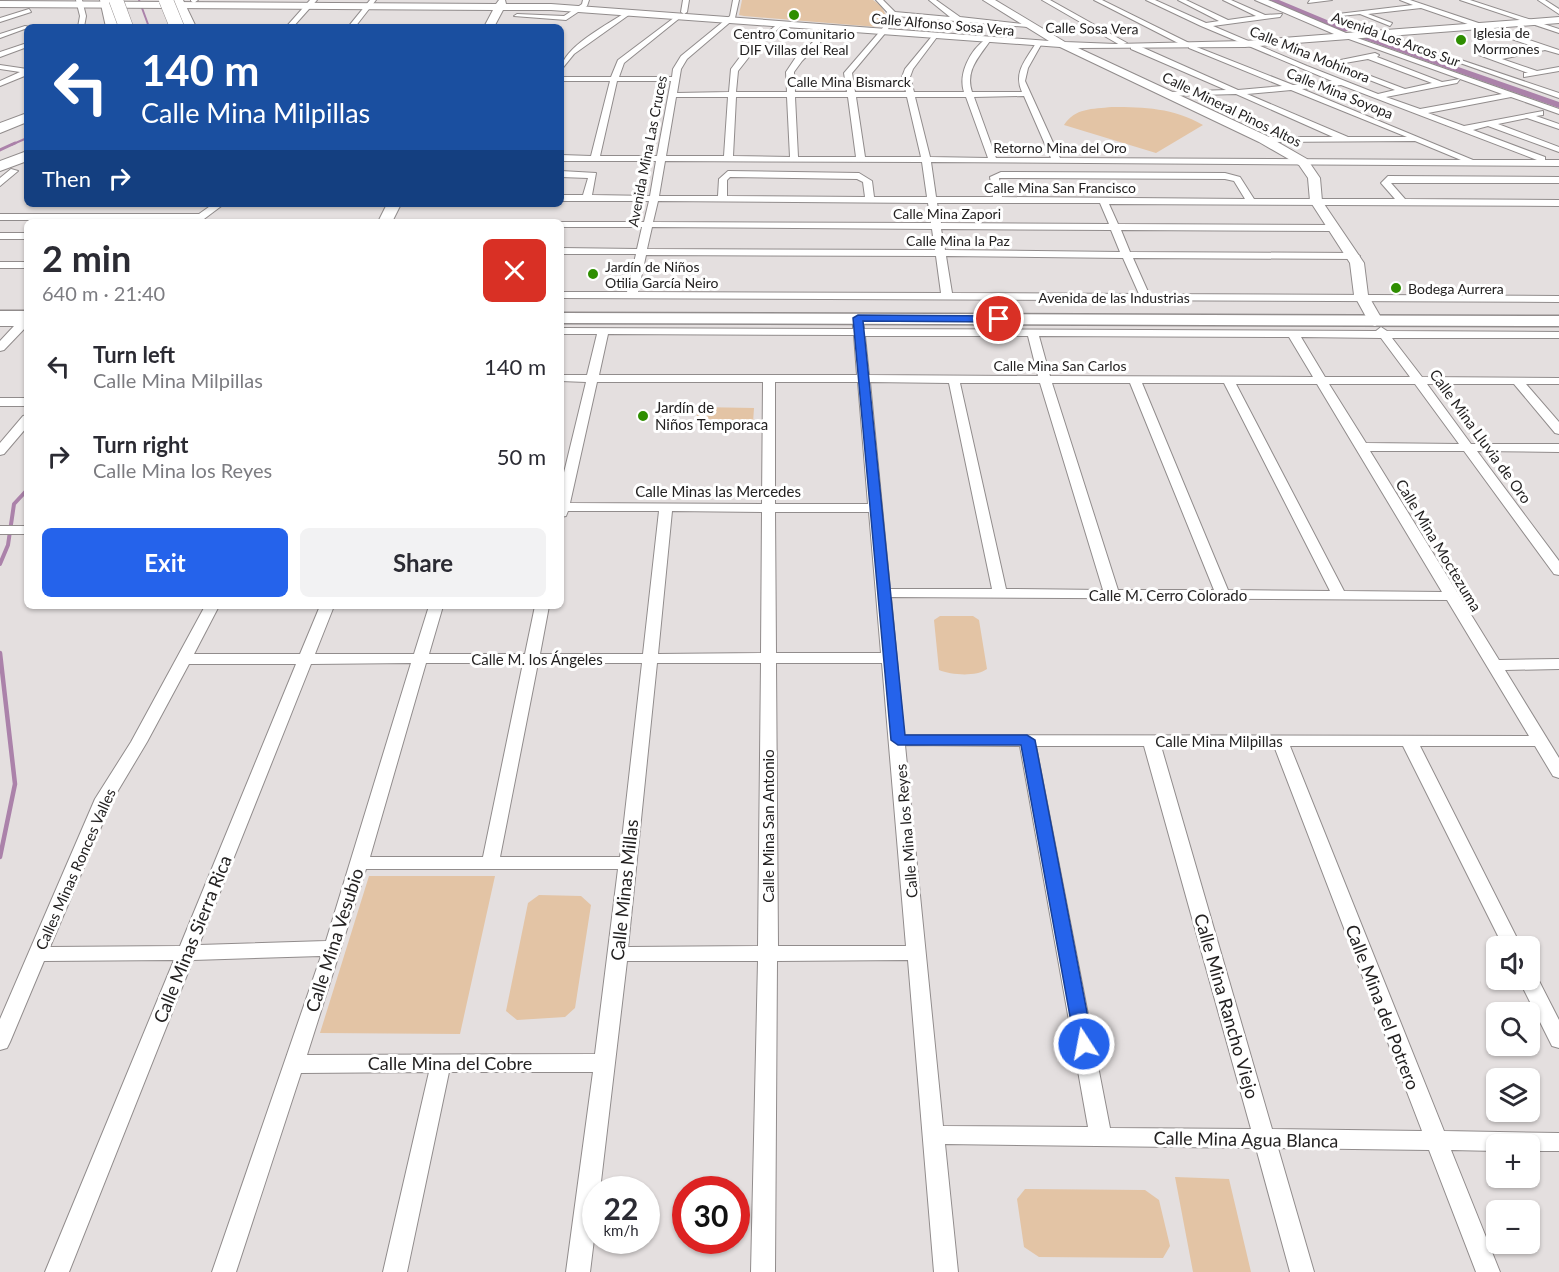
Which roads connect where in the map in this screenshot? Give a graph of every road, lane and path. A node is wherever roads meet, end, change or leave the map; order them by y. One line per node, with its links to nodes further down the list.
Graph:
1 (166, 0): 58 (highway, bridge)
2 (194, 0): 19 (main road, Calle Alfonso Sosa Vera); 23 (main road, Calle Alfonso Sosa Vera)
3 (255, 0): 23 (main road, Calle Alfonso Sosa Vera); 24 (main road, Calle Alfonso Sosa Vera)
4 (686, 0): 36 (street)
5 (736, 0): 46 (street)
6 (879, 0): 37 (street)
7 (932, 0): 48 (street)
8 (988, 0): 66 (main road, Calle Mineral Pinos Altos)
9 (1045, 0): 80 (street)
10 (1097, 0): 82 (street, Calle Mina Soyopa)
11 (1149, 0): 67 (street, Calle Mina Mohinora)
12 (1181, 0): 52 (street)
13 (1226, 0): 43 (street)
14 (1260, 0): 72 (main road, Avenida Los Arcos Sur)
15 (1329, 0): 26 (street)
16 (1403, 0): 29 (street)
17 (1463, 0): 51 (street)
18 (1541, 0): 35 (street)
19 (178, 1): 22 (main road, Calle Alfonso Sosa Vera, bridge); 23 (main road, Calle Alfonso Sosa Vera); 59 (highway)
20 (3, 2): 21 (main road, Calle Alfonso Sosa Vera)
21 (80, 2): 22 (main road, Calle Alfonso Sosa Vera); 55 (street)
22 (110, 2): 56 (highway); 57 (highway, bridge)
23 (239, 2): 24 (main road, Calle Alfonso Sosa Vera)
24 (313, 2): 25 (main road, Calle Alfonso Sosa Vera); 60 (street)
25 (372, 2): 27 (main road, Calle Alfonso Sosa Vera); 61 (street)
26 (1306, 2): 32 (main road, Avenida Los Arcos Sur)
27 (502, 3): 28 (main road, Calle Alfonso Sosa Vera); 62 (main road)
28 (584, 4): 30 (main road, Calle Alfonso Sosa Vera); 45 (street)
29 (1421, 6): 31 (street); 54 (street)
30 (633, 7): 36 (main road, Calle Alfonso Sosa Vera); 93 (street)
31 (1395, 9): 34 (street); 42 (street)
32 (1319, 10)
33 (29, 11): 49 (street)
34 (1357, 12): 39 (street); 50 (street)
35 (1559, 12)
36 (681, 14): 46 (main road, Calle Alfonso Sosa Vera); 102 (street)
37 (893, 14): 48 (street); 71 (street)
38 (1329, 14): 53 (main road, Avenida Los Arcos Sur)
39 (1341, 14)
40 (1280, 15): 43 (street)
41 (518, 16): 45 (street)
42 (1417, 16)
43 (1264, 17): 52 (street)
44 (1407, 17): 50 (street)
45 (566, 18): 63 (street)
46 (731, 18): 64 (main road, Calle Alfonso Sosa Vera); 71 (main road, Calle Sosa Vera); 103 (street, Avenida Mina Las Cruces)
47 (1559, 18): 51 (main road, Calle Alfonso Sosa Vera)
48 (958, 19): 66 (street)
49 (0, 20)
50 (1378, 20): 65 (street)
51 (1521, 20): 54 (main road, Calle Alfonso Sosa Vera); 73 (street)
52 (1227, 22): 67 (street)
53 (1350, 22)
54 (1469, 23): 74 (main road, Calle Alfonso Sosa Vera); 86 (street)
55 (81, 24)
56 (112, 24)
57 (124, 24)
58 (176, 24)
59 (189, 24)
60 (292, 24)
61 (354, 24)
62 (491, 24)
63 (557, 24)
64 (780, 24): 70 (main road, Calle Alfonso Sosa Vera); 111 (street)
65 (1390, 24)
66 (1028, 25): 81 (main road, Calle Mineral Pinos Altos)
67 (1202, 25): 79 (street, Calle Mina Mohinora)
68 (1361, 26): 74 (main road, Avenida Los Arcos Sur)
69 (24, 28): 76 (street)
70 (830, 28): 71 (main road, Calle Alfonso Sosa Vera); 112 (street)
71 (884, 31): 77 (main road, Calle Alfonso Sosa Vera); 81 (main road, Calle Sosa Vera); 113 (street)
72 (1324, 31): 75 (main road); 79 (main road)
73 (1559, 31)
74 (1376, 32): 75 (main road, Calle Alfonso Sosa Vera); 100 (street, Avenida Los Arcos Sur)
75 (1344, 34): 79 (main road, Calle Alfonso Sosa Vera); 119 (street, Avenida Los Arcos Sur)
76 (0, 36)
77 (933, 37): 78 (main road, Calle Alfonso Sosa Vera); 114 (street)
78 (986, 41): 83 (main road, Calle Alfonso Sosa Vera); 115 (street)
79 (1241, 42): 82 (main road, Calle Alfonso Sosa Vera); 95 (street, Calle Mina Mohinora)
80 (1123, 43): 81 (main road, Calle Sosa Vera); 82 (main road, Calle Sosa Vera)
81 (1061, 44): 83 (main road, Calle Alfonso Sosa Vera); 85 (main road, Calle Alfonso Sosa Vera); 117 (main road, Calle Mineral Pinos Altos)
82 (1189, 44): 85 (main road, Calle Alfonso Sosa Vera); 108 (street, Calle Mina Soyopa)
83 (1039, 45): 116 (street)
84 (24, 46): 88 (street)
85 (1134, 47): 110 (street)
86 (1546, 48): 87 (street); 90 (street)
87 (1559, 52)
88 (0, 55)
89 (1483, 55): 90 (street)
90 (1492, 58): 99 (street)
91 (24, 61): 94 (street)
92 (1330, 63): 95 (street); 107 (street); 109 (street)
93 (564, 64)
94 (3, 67): 97 (street)
95 (1304, 68): 105 (street, Calle Mina Mohinora)
96 (1559, 69): 99 (street)
97 (24, 71)
98 (24, 73): 106 (street)
99 (1536, 73): 100 (street)
100 (1509, 78): 121 (street, Avenida Los Arcos Sur)
101 (564, 79): 102 (street)
102 (614, 79): 103 (street); 138 (street)
103 (674, 79): 118 (street, Avenida Mina Las Cruces)
104 (1457, 81): 107 (street)
105 (1341, 82): 108 (street); 120 (street, Calle Mina Mohinora)
106 (0, 84)
107 (1441, 84): 109 (street)
108 (1292, 88): 110 (street); 134 (street, Calle Mina Soyopa)
109 (1404, 91): 120 (street)
110 (1238, 92): 117 (street); 133 (street)
111 (731, 94): 112 (street, Calle Mina Bismarck); 118 (street, Calle Mina Bismarck); 140 (street)
112 (793, 94): 113 (street, Calle Mina Bismarck); 141 (street)
113 (850, 94): 114 (street, Calle Mina Bismarck); 142 (street)
114 (911, 94): 115 (street, Calle Mina Bismarck); 143 (street)
115 (968, 94): 116 (street, Calle Mina Bismarck); 144 (street)
116 (1028, 94): 145 (street)
117 (1169, 94): 132 (main road, Calle Mineral Pinos Altos)
118 (671, 95): 139 (street, Avenida Mina Las Cruces)
119 (1510, 95): 122 (street); 123 (street, Avenida Los Arcos Sur)
120 (1378, 96): 122 (street, Calle Mina Mohinora)
121 (1559, 96)
122 (1419, 112): 130 (street, Calle Mina Mohinora)
123 (1559, 112)
124 (1540, 113): 125 (street)
125 (1527, 116): 128 (street); 129 (street)
126 (24, 119): 131 (highway)
127 (24, 123): 131 (highway)
128 (1489, 124): 130 (street); 135 (street)
129 (1559, 127)
130 (1463, 129): 148 (street, Calle Mina Mohinora)
131 (0, 131)
132 (1263, 139): 133 (street); 146 (main road, Calle Mineral Pinos Altos)
133 (1345, 139): 134 (street)
134 (1420, 140): 147 (street, Calle Mina Soyopa)
135 (1558, 147)
136 (24, 158): 149 (highway)
137 (564, 158): 138 (street, Retorno Mina del Oro)
138 (595, 159): 139 (street, Retorno Mina del Oro)
139 (662, 159): 140 (street, Retorno Mina del Oro); 155 (street, Avenida Mina Las Cruces)
140 (729, 159): 141 (street, Retorno Mina del Oro)
141 (794, 159): 142 (street, Retorno Mina del Oro)
142 (861, 159): 143 (street, Retorno Mina del Oro)
143 (926, 160): 144 (street, Retorno Mina del Oro); 158 (street)
144 (993, 160): 145 (street, Retorno Mina del Oro)
145 (1057, 161): 146 (street, Retorno Mina del Oro)
146 (1304, 162): 147 (street, Retorno Mina del Oro); 162 (main road, Calle Mineral Pinos Altos)
147 (1478, 163): 148 (street, Retorno Mina del Oro)
148 (1556, 163)
149 (7, 169): 152 (street)
150 (564, 174): 154 (street)
151 (1559, 180): 163 (street)
152 (0, 183)
153 (564, 198): 154 (street, Calle Mina San Francisco)
154 (587, 198): 155 (street, Calle Mina San Francisco)
155 (654, 198): 156 (street, Calle Mina San Francisco); 173 (street, Avenida Mina Las Cruces)
156 (722, 198): 157 (street, Calle Mina San Francisco); 157 (street)
157 (870, 199): 158 (street, Calle Mina San Francisco)
158 (932, 200): 159 (street, Calle Mina San Francisco); 174 (street)
159 (998, 200): 160 (street, Calle Mina San Francisco); 161 (street)
160 (1103, 200): 161 (street, Calle Mina San Francisco); 175 (street)
161 (1251, 201): 162 (street, Calle Mina San Francisco)
162 (1316, 201): 163 (street, Calle Mina San Francisco); 176 (main road, Calle Mineral Pinos Altos)
163 (1401, 201): 164 (street, Calle Mina San Francisco)
164 (1559, 203)
165 (44, 207): 169 (street)
166 (127, 207): 170 (street)
167 (211, 207): 171 (street)
168 (0, 217): 169 (street)
169 (33, 217): 170 (street)
170 (117, 219)
171 (197, 219)
172 (564, 224): 173 (street, Calle Mina Zapori)
173 (648, 225): 174 (street, Calle Mina Zapori); 180 (street, Avenida Mina Las Cruces)
174 (934, 226): 175 (street, Calle Mina Zapori); 181 (street)
175 (1115, 227): 176 (street, Calle Mina Zapori); 182 (street)
176 (1333, 228): 183 (main road, Calle Mineral Pinos Altos)
177 (0, 236): 178 (street)
178 (24, 236)
179 (564, 251): 180 (street, Calle Mina la Paz)
180 (641, 252): 181 (street, Calle Mina la Paz); 186 (street, Avenida Mina Las Cruces)
181 (939, 254): 182 (street, Calle Mina la Paz); 188 (street)
182 (1127, 254): 183 (street, Calle Mina la Paz); 189 (street)
183 (1354, 256): 195 (main road, Calle Mineral Pinos Altos)
184 (0, 265): 185 (street)
185 (24, 265)
186 (632, 294): 187 (street, Avenida de las Industrias); 188 (street, Avenida de las Industrias)
187 (564, 295)
188 (946, 296): 189 (street, Avenida de las Industrias)
189 (1145, 297): 195 (street, Avenida de las Industrias)
190 (1559, 299): 195 (street, Avenida de las Industrias)
191 (0, 304): 192 (main road)
192 (24, 304)
193 (564, 305): 195 (main road, Avenida de las Industrias)
194 (1559, 308): 195 (main road, Avenida de las Industrias)
195 (1372, 315): 200 (main road, Avenida de las Industrias); 203 (main road, Avenida de las Industrias); 207 (street, Avenida de las Industrias); 208 (street, Avenida de las Industrias); 219 (street, Calle Mina Lluvia de Oro)
196 (0, 316): 198 (main road)
197 (564, 318): 203 (main road, Avenida de las Industrias)
198 (24, 320)
199 (24, 320): 202 (street)
200 (1559, 321)
201 (24, 322): 209 (street)
202 (0, 323)
203 (858, 325): 205 (street, Avenida de las Industrias); 206 (street, Avenida de las Industrias); 213 (street, Calle Mina los Reyes)
204 (564, 331): 205 (street, Avenida de las Industrias)
205 (603, 332): 211 (street)
206 (1033, 333): 207 (street, Avenida de las Industrias); 215 (street)
207 (1293, 334): 218 (street, Calle Mina Moctezuma)
208 (1559, 335)
209 (0, 348)
210 (564, 378): 211 (street, Calle Mina San Carlos)
211 (592, 378): 212 (street, Calle Mina San Carlos); 230 (street)
212 (769, 379): 213 (street, Calle Mina San Carlos); 232 (street, Calle Mina San Antonio)
213 (863, 380): 214 (street, Calle Mina San Carlos); 233 (street, Calle Mina los Reyes)
214 (954, 380): 215 (street, Calle Mina San Carlos); 239 (street)
215 (1045, 380): 216 (street, Calle Mina San Carlos); 240 (street)
216 (1135, 381): 217 (street, Calle Mina San Carlos); 242 (street)
217 (1228, 381): 218 (street, Calle Mina San Carlos); 241 (street)
218 (1322, 381): 219 (street, Calle Mina San Carlos); 226 (street, Calle Mina Moctezuma)
219 (1420, 381): 220 (street, Calle Mina San Carlos); 227 (street, Calle Mina Lluvia de Oro)
220 (1517, 381): 221 (street, Calle Mina San Carlos); 225 (street)
221 (1559, 381)
222 (0, 402): 223 (street)
223 (24, 402)
224 (24, 423): 229 (street)
225 (1559, 430)
226 (1361, 447): 227 (street); 243 (street, Calle Mina Moctezuma)
227 (1468, 447): 228 (street); 237 (street, Calle Mina Lluvia de Oro)
228 (1559, 448)
229 (0, 451)
230 (564, 496)
231 (666, 507): 232 (street, Calle Minas las Mercedes); 234 (street, Calle Minas las Mercedes); 253 (street, Calle Minas Millas)
232 (768, 507): 233 (street, Calle Minas las Mercedes); 254 (street, Calle Mina San Antonio)
233 (876, 508): 238 (street, Calle Mina los Reyes)
234 (564, 509)
235 (1, 530): 236 (street)
236 (24, 530)
237 (1559, 571)
238 (885, 593): 239 (street, Calle M. Cerro Colorado); 249 (street, Calle Mina los Reyes)
239 (1000, 593): 240 (street, Calle M. Cerro Colorado)
240 (1112, 594): 242 (street, Calle M. Cerro Colorado)
241 (1339, 595): 242 (street, Calle M. Cerro Colorado); 243 (street, Calle M. Cerro Colorado)
242 (1223, 596)
243 (1451, 597): 256 (street, Calle Mina Moctezuma)
244 (210, 609): 250 (street, Calles Minas Ronces Valles)
245 (326, 609): 251 (street, Calle Minas Sierra Rica)
246 (435, 609): 252 (street, Calle Mina Vesubio)
247 (541, 609): 248 (street)
248 (531, 658): 252 (street, Calle M. los Ángeles); 253 (street, Calle M. los Ángeles); 266 (street)
249 (890, 658): 254 (street, Calle M. los Ángeles); 257 (street, Calle Mina los Reyes)
250 (185, 659): 251 (street, Calle M. los Ángeles); 272 (street, Calles Minas Ronces Valles)
251 (305, 659): 252 (street, Calle M. los Ángeles); 270 (street, Calle Minas Sierra Rica)
252 (421, 659): 264 (street, Calle Mina Vesubio)
253 (651, 659): 254 (street, Calle M. los Ángeles); 265 (street, Calle Minas Millas)
254 (769, 659): 269 (street, Calle Mina San Antonio)
255 (1559, 664): 256 (street)
256 (1494, 665): 262 (street, Calle Mina Moctezuma)
257 (898, 740): 258 (street, Calle Mina Milpillas); 271 (street, Calle Mina los Reyes)
258 (1027, 740): 259 (street, Calle Mina Milpillas); 281 (street)
259 (1151, 741): 260 (street, Calle Mina Milpillas); 282 (street, Calle Mina Rancho Viejo)
260 (1280, 741): 261 (street, Calle Mina Milpillas); 283 (street, Calle Mina del Potrero)
261 (1409, 741): 262 (street, Calle Mina Milpillas); 267 (street)
262 (1540, 741): 263 (street, Calle Mina Moctezuma)
263 (1559, 772)
264 (359, 863): 266 (street); 268 (street, Calle Mina Vesubio)
265 (627, 863): 266 (street); 273 (street, Calle Minas Millas)
266 (490, 864)
267 (1507, 936)
268 (333, 948): 270 (street); 279 (street, Calle Mina Vesubio)
269 (768, 951): 271 (street); 273 (street); 289 (street, Calle Mina San Antonio)
270 (186, 953): 272 (street); 285 (street, Calle Minas Sierra Rica)
271 (917, 953): 280 (street, Calle Mina los Reyes)
272 (36, 954): 276 (street, Calles Minas Ronces Valles)
273 (618, 954): 278 (street, Calle Minas Millas)
274 (1534, 990): 275 (street)
275 (1559, 1040)
276 (0, 1042)
277 (441, 1063): 278 (street, Calle Mina del Cobre); 279 (street, Calle Mina del Cobre); 287 (street)
278 (605, 1063): 288 (street, Calle Minas Millas)
279 (295, 1064): 286 (street, Calle Mina Vesubio)
280 (933, 1135): 281 (street, Calle Mina Agua Blanca); 290 (street, Calle Mina los Reyes)
281 (1101, 1137): 282 (street, Calle Mina Agua Blanca)
282 (1265, 1139): 283 (street, Calle Mina Agua Blanca); 291 (street, Calle Mina Rancho Viejo)
283 (1436, 1141): 284 (street, Calle Mina Agua Blanca); 292 (street, Calle Mina del Potrero)
284 (1559, 1142)
285 (57, 1272)
286 (224, 1272)
287 (395, 1272)
288 (578, 1272)
289 (763, 1272)
290 (946, 1272)
291 (1302, 1272)
292 (1488, 1272)

